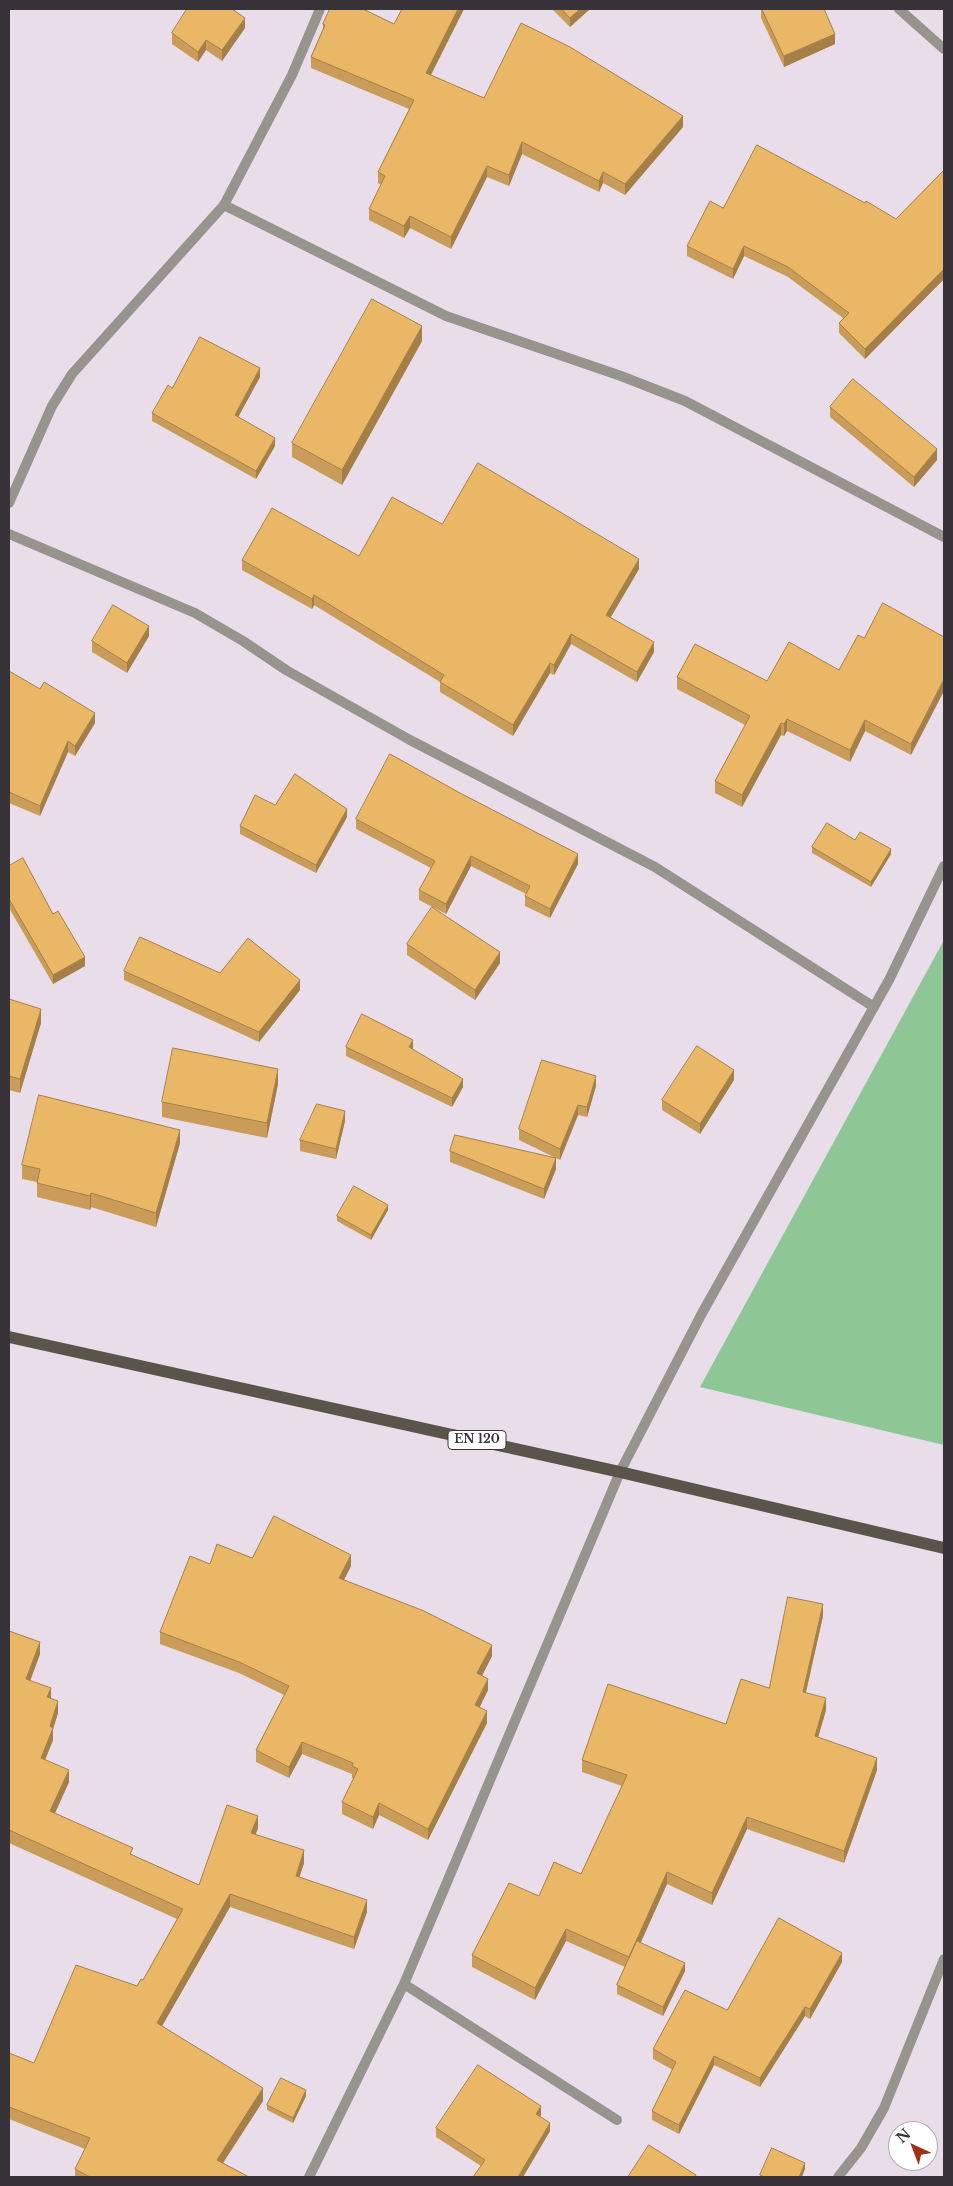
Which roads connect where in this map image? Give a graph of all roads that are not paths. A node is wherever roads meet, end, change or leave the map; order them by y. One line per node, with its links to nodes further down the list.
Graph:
1 (320, 9): 4 (street)
2 (899, 9): 3 (street)
3 (944, 49)
4 (224, 205): 5 (street); 7 (street)
5 (9, 503)
6 (9, 534): 9 (street)
7 (944, 537)
8 (944, 866): 9 (street)
9 (874, 1007): 11 (street)
10 (9, 1337): 11 (main road, EN 120)
11 (620, 1472): 12 (main road, EN 120); 14 (street)
12 (944, 1548)
13 (944, 1959): 17 (street)
14 (404, 1984): 15 (street); 16 (street)
15 (617, 2120)
16 (309, 2177)
17 (838, 2177)

